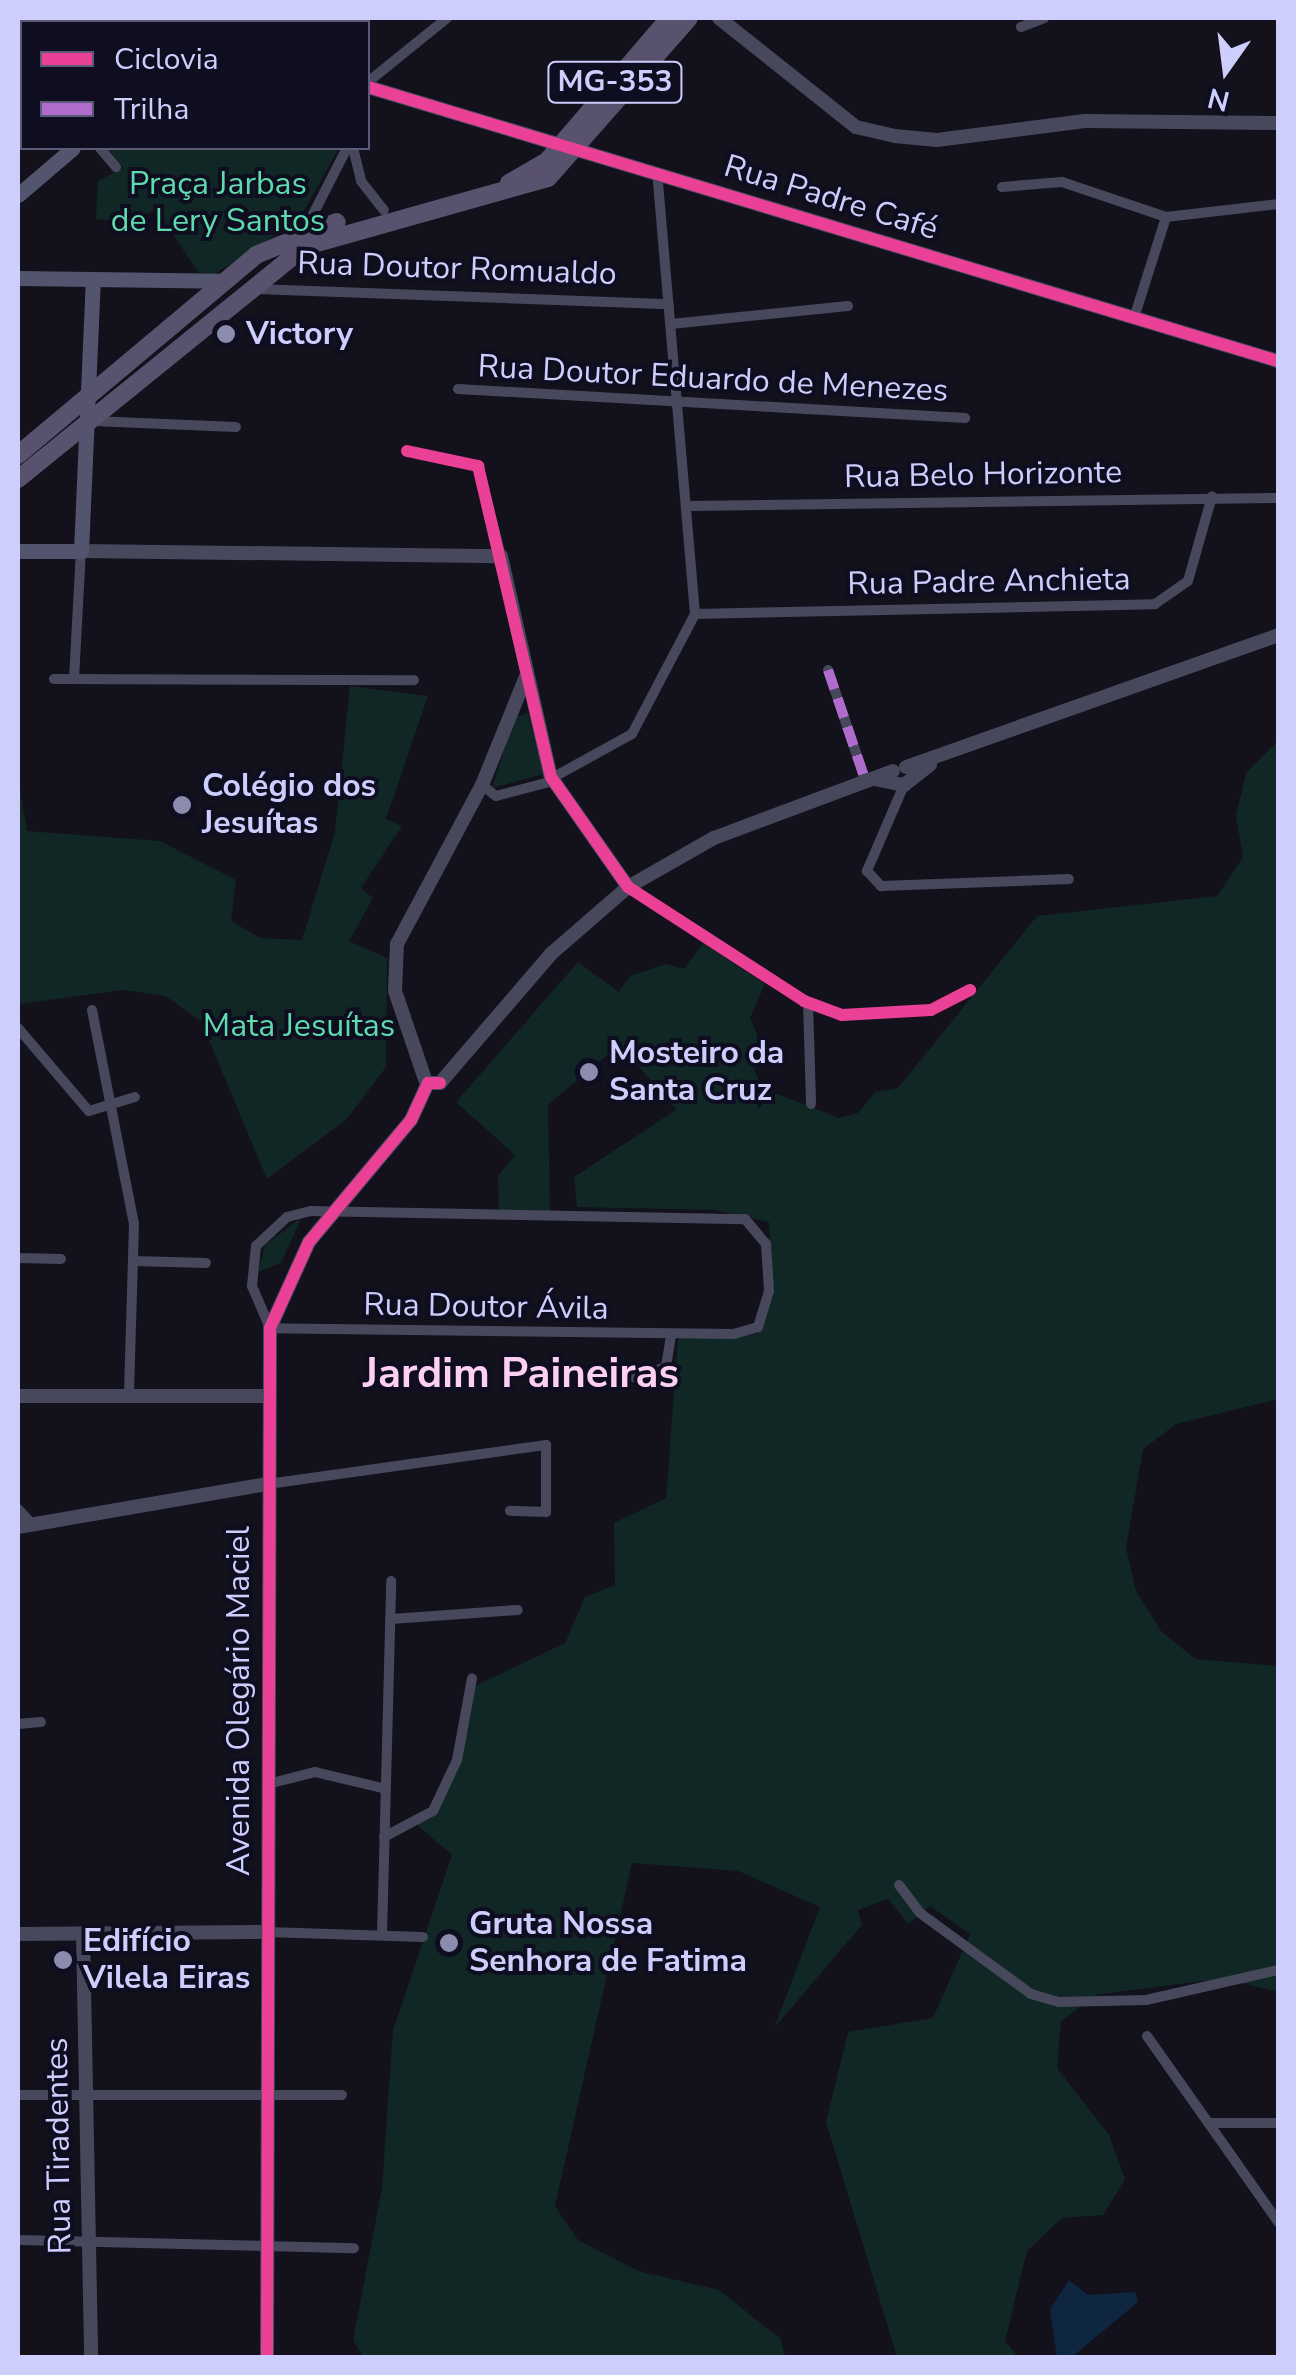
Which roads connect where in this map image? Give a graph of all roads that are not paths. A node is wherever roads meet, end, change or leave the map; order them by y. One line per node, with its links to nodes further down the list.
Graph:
1 (447, 18): 8 (street)
2 (669, 18): 12 (main road, MG-353)
3 (680, 18): 10 (main road)
4 (689, 18): 10 (main road, MG-353)
5 (719, 18): 11 (street)
6 (1044, 18): 7 (street)
7 (1021, 27)
8 (370, 83)
9 (370, 86): 12 (street, Rua Padre Café)
10 (628, 88): 12 (main road, MG-353)
11 (1278, 123)
12 (567, 147): 18 (street, Rua Padre Café); 22 (main road, MG-353); 27 (main road, MG-353)
13 (71, 150): 20 (main road)
14 (102, 150): 17 (street)
15 (349, 150): 24 (street)
16 (351, 150): 22 (street)
17 (116, 167)
18 (657, 174): 29 (street); 31 (street, Rua Padre Café)
19 (1002, 186): 23 (street)
20 (18, 195)
21 (1278, 204): 23 (street)
22 (384, 210): 24 (main road, MG-353)
23 (1166, 217): 31 (street)
24 (305, 230): 28 (main road, MG-353)
25 (18, 278): 26 (main road)
26 (93, 281): 28 (main road); 35 (main road)
27 (242, 289): 29 (street, Rua Doutor Romualdo); 36 (main road, MG-353)
28 (190, 294): 35 (main road, MG-353)
29 (669, 304): 32 (street)
30 (848, 306): 32 (street)
31 (1134, 318): 33 (street, Rua Padre Café)
32 (671, 324): 37 (street)
33 (1278, 361)
34 (458, 389): 37 (street, Rua Doutor Eduardo de Menezes)
35 (89, 393): 36 (main road); 39 (main road); 43 (main road, MG-353)
36 (108, 401): 39 (main road, MG-353); 40 (street)
37 (678, 402): 38 (street, Rua Doutor Eduardo de Menezes); 47 (street)
38 (965, 418)
39 (87, 421): 40 (street); 44 (main road, MG-353); 49 (main road)
40 (119, 424): 41 (street)
41 (236, 427)
42 (406, 451): 50 (street)
43 (18, 455)
44 (18, 479)
45 (1212, 496): 46 (street, Rua Belo Horizonte); 47 (street, Rua Belo Horizonte); 51 (street, Rua Padre Anchieta)
46 (1278, 498)
47 (688, 506): 51 (street)
48 (18, 551): 49 (main road)
49 (81, 551): 50 (street); 56 (street)
50 (501, 556): 54 (street)
51 (694, 614): 61 (street)
52 (1278, 635): 60 (street, Avenida Olegário Maciel)
53 (828, 670): 62 (street)
54 (528, 673): 58 (street); 59 (street)
55 (54, 679): 56 (street)
56 (74, 679): 57 (street)
57 (414, 680)
58 (512, 711): 59 (street); 63 (street)
59 (535, 713): 61 (street)
60 (902, 776): 62 (street, Avenida Olegário Maciel); 64 (street)
61 (552, 779): 63 (street); 65 (street)
62 (870, 781): 65 (street, Avenida Olegário Maciel)
63 (482, 785): 70 (street)
64 (1069, 879)
65 (628, 887): 67 (street); 70 (street, Avenida Olegário Maciel)
66 (970, 990): 67 (street)
67 (808, 1002): 72 (street)
68 (92, 1010): 73 (street)
69 (18, 1028): 73 (street)
70 (432, 1088): 74 (street, Avenida Olegário Maciel)
71 (135, 1097): 73 (street)
72 (811, 1104)
73 (116, 1108): 77 (street)
74 (336, 1212): 79 (street, Avenida Olegário Maciel); 79 (street); 80 (street, Rua Doutor Ávila)
75 (18, 1258): 76 (street)
76 (61, 1259)
77 (133, 1260): 78 (street); 83 (street)
78 (206, 1263)
79 (270, 1328): 80 (street, Rua Doutor Ávila); 84 (street, Avenida Olegário Maciel)
80 (671, 1336): 81 (street)
81 (635, 1378)
82 (18, 1396): 83 (street)
83 (129, 1396): 84 (street)
84 (269, 1396): 85 (street, Avenida Olegário Maciel)
85 (268, 1484): 87 (street); 88 (street); 95 (street, Avenida Olegário Maciel)
86 (18, 1509): 88 (street)
87 (510, 1511)
88 (25, 1526)
89 (392, 1581): 91 (street)
90 (518, 1610): 91 (street)
91 (391, 1620): 96 (street)
92 (472, 1678): 97 (street)
93 (41, 1722): 94 (street)
94 (18, 1724)
95 (263, 1788): 96 (street); 99 (street, Avenida Olegário Maciel)
96 (382, 1788): 97 (street)
97 (384, 1837): 102 (street)
98 (899, 1885): 104 (street)
99 (266, 1932): 100 (street); 102 (street); 108 (street, Avenida Olegário Maciel)
100 (83, 1933): 101 (street); 107 (street, Rua Tiradentes)
101 (18, 1934)
102 (382, 1936): 103 (street)
103 (423, 1937)
104 (1278, 1970)
105 (1147, 2036): 110 (street)
106 (18, 2095): 107 (street)
107 (86, 2095): 108 (street); 114 (street, Rua Tiradentes)
108 (268, 2095): 109 (street); 115 (street, Avenida Olegário Maciel)
109 (342, 2095)
110 (1212, 2123): 111 (street); 112 (street)
111 (1278, 2123)
112 (1278, 2222)
113 (18, 2240): 114 (street)
114 (88, 2242): 115 (street); 117 (street, Rua Tiradentes)
115 (266, 2246): 116 (street); 118 (street, Avenida Olegário Maciel)
116 (354, 2248)
117 (90, 2358)
118 (267, 2358)

